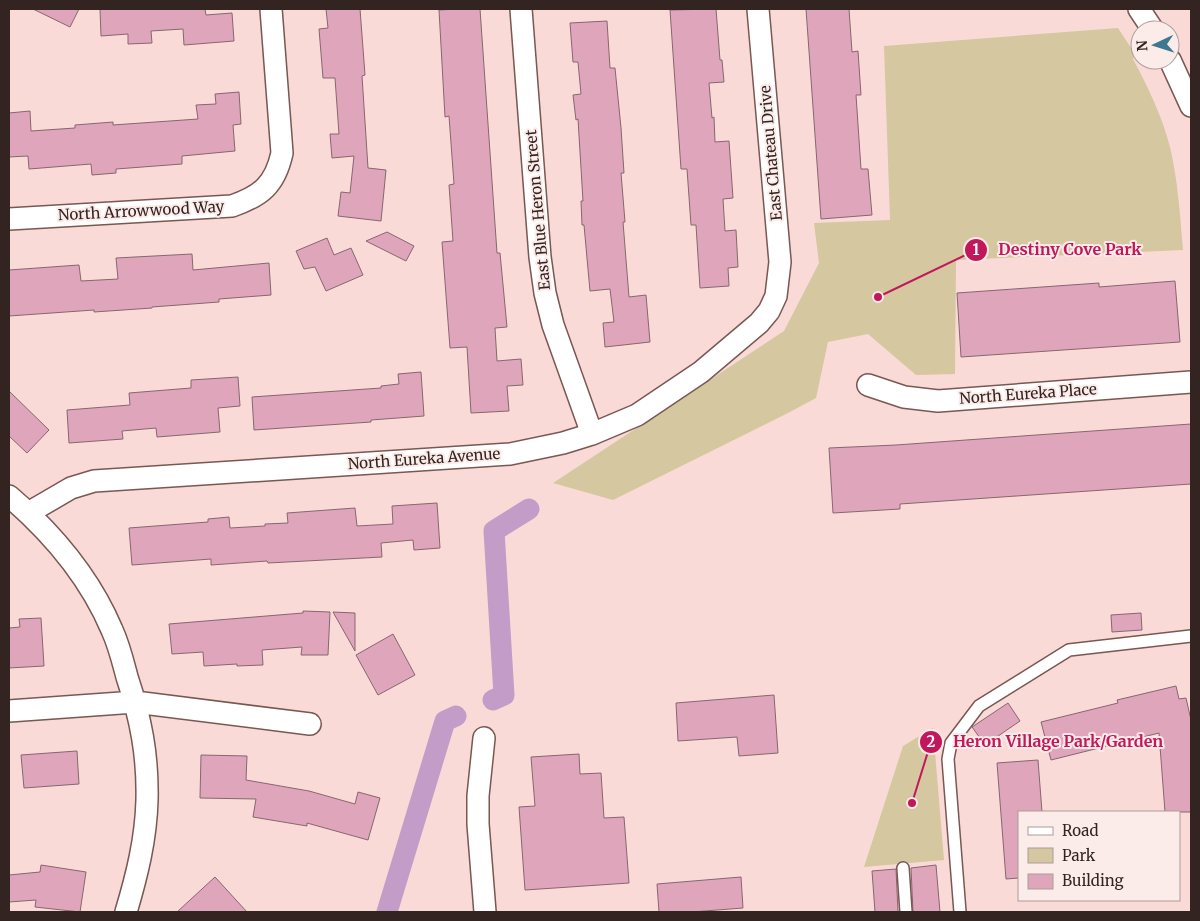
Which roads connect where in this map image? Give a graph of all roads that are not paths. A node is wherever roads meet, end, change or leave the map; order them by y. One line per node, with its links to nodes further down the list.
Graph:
1 (271, 9): 8 (street, North Arrowwood Way)
2 (521, 9): 12 (street, East Blue Heron Street)
3 (758, 9): 9 (street, East Chateau Drive)
4 (1140, 9): 5 (street)
5 (1147, 20)
6 (1175, 70): 7 (street)
7 (1191, 106)
8 (9, 219)
9 (776, 296): 12 (street, North Eureka Avenue)
10 (1191, 382): 11 (street, North Eureka Place)
11 (868, 385)
12 (592, 434): 14 (street, North Eureka Avenue)
13 (9, 496): 14 (street)
14 (28, 512): 16 (street)
15 (1191, 636): 24 (lane)
16 (135, 702): 17 (street); 18 (street); 21 (street)
17 (9, 711)
18 (310, 724)
19 (484, 738): 22 (street)
20 (902, 868): 23 (lane)
21 (126, 912)
22 (485, 912)
23 (906, 912)
24 (960, 912)

